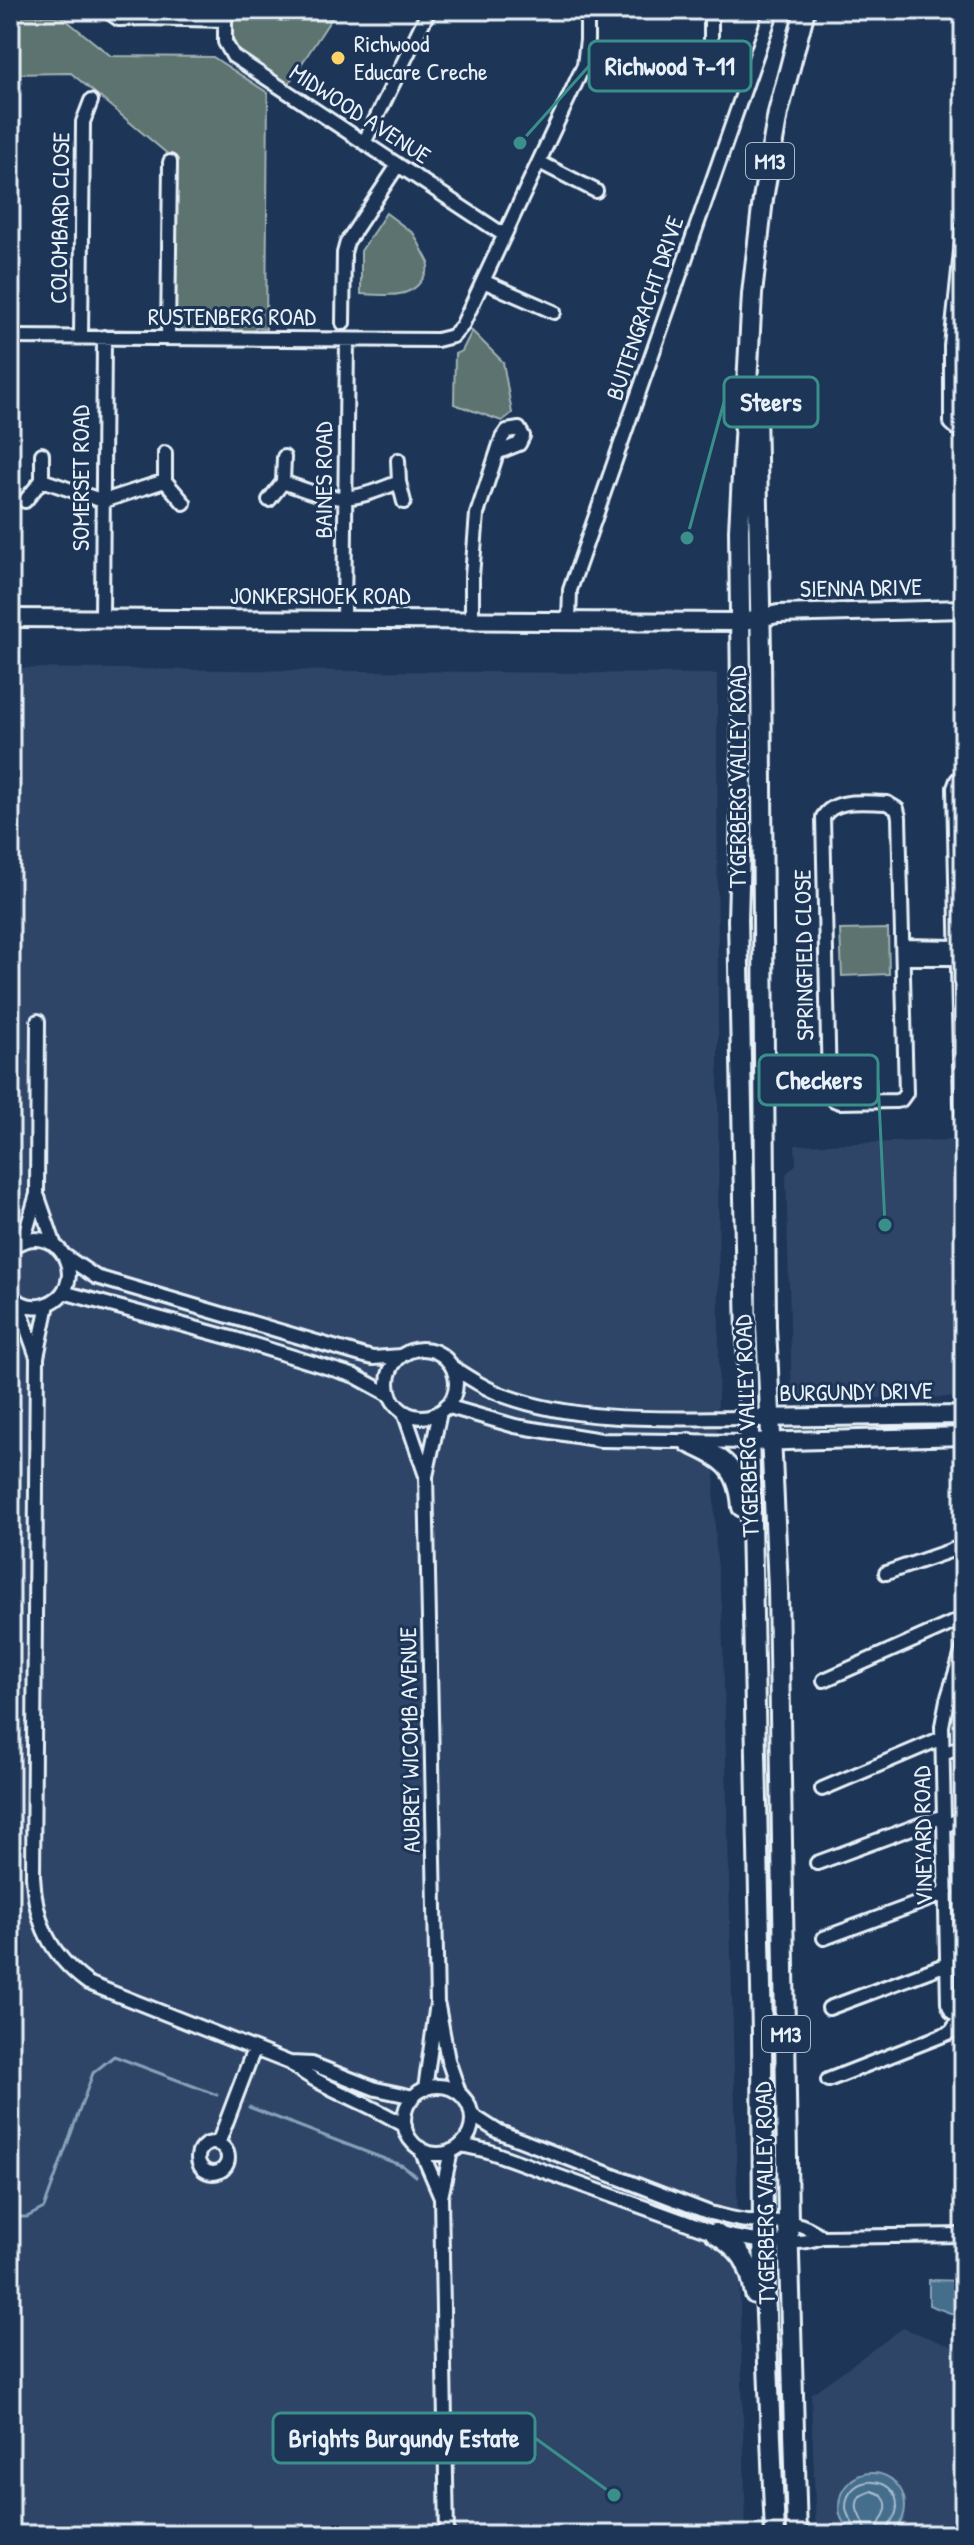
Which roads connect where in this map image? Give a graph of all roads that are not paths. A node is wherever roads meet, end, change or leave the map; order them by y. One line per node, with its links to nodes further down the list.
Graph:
1 (106, 10): 7 (street)
2 (429, 10): 11 (street)
3 (587, 10): 9 (street)
4 (711, 10): 9 (street)
5 (772, 10): 49 (street, BUITENGRACHT DRIVE)
6 (805, 10): 20 (main road, TYGERBERG VALLEY ROAD / M13)
7 (145, 14): 8 (street)
8 (225, 15): 11 (street, MIDWOOD AVENUE)
9 (584, 65): 13 (street)
10 (91, 101): 23 (street, COLOMBARD CLOSE)
11 (364, 143): 14 (street, MIDWOOD AVENUE)
12 (170, 162): 25 (street)
13 (539, 162): 15 (street); 17 (street)
14 (398, 165): 17 (street, MIDWOOD AVENUE); 21 (street)
15 (596, 191)
16 (964, 223): 27 (street)
17 (504, 235): 18 (street)
18 (483, 281): 19 (street); 26 (street, RUSTENBERG ROAD)
19 (554, 312)
20 (751, 315): 44 (main road, TYGERBERG VALLEY ROAD / M13); 50 (main road, TYGERBERG VALLEY ROAD / M13)
21 (343, 323)
22 (10, 337): 23 (street, RUSTENBERG ROAD)
23 (81, 337): 24 (street, RUSTENBERG ROAD)
24 (104, 337): 25 (street, RUSTENBERG ROAD); 40 (street, SOMERSET ROAD)
25 (168, 338): 26 (street, RUSTENBERG ROAD)
26 (347, 340): 37 (street, BAINES ROAD)
27 (964, 435)
28 (499, 452): 47 (street)
29 (165, 453): 34 (street)
30 (42, 454): 33 (street)
31 (284, 457): 35 (street)
32 (398, 460): 36 (street)
33 (42, 480): 39 (street); 40 (street)
34 (165, 481): 40 (street); 42 (street)
35 (283, 482): 37 (street); 38 (street)
36 (399, 482): 37 (street); 41 (street)
37 (346, 499): 48 (street, BAINES ROAD)
38 (269, 500)
39 (25, 501)
40 (103, 501): 46 (street, SOMERSET ROAD)
41 (404, 502)
42 (184, 503)
43 (964, 609): 44 (street, SIENNA DRIVE)
44 (760, 617): 50 (street, SIENNA DRIVE); 71 (main road, TYGERBERG VALLEY ROAD / M13)
45 (10, 618): 46 (street, JONKERSHOEK ROAD)
46 (102, 619): 48 (street, JONKERSHOEK ROAD)
47 (472, 620): 48 (street, JONKERSHOEK ROAD); 49 (street, JONKERSHOEK ROAD)
48 (344, 621)
49 (569, 621): 50 (street, JONKERSHOEK ROAD)
50 (739, 622): 70 (main road, TYGERBERG VALLEY ROAD / M13)
51 (964, 773): 53 (street)
52 (904, 952): 52 (street, SPRINGFIELD CLOSE); 53 (street)
53 (957, 952): 55 (street)
54 (38, 1021): 56 (street)
55 (964, 1127)
56 (37, 1194): 57 (street); 58 (street)
57 (55, 1246): 58 (street); 59 (street)
58 (13, 1248)
59 (65, 1256): 60 (street); 63 (street)
60 (63, 1292): 62 (street); 66 (street)
61 (14, 1298): 62 (street); 64 (street)
62 (48, 1304): 64 (street)
63 (401, 1356): 65 (street); 66 (street)
64 (37, 1357): 99 (street)
65 (452, 1367): 67 (street); 70 (street)
66 (390, 1395): 68 (street)
67 (443, 1409): 68 (street); 75 (street); 76 (street, AUBREY WICOMB AVENUE)
68 (404, 1412): 76 (street, AUBREY WICOMB AVENUE)
69 (964, 1415): 71 (street, BURGUNDY DRIVE)
70 (748, 1418): 71 (street, BURGUNDY DRIVE); 73 (main road, TYGERBERG VALLEY ROAD / M13)
71 (769, 1418): 74 (main road, TYGERBERG VALLEY ROAD / M13)
72 (964, 1436): 74 (street, BURGUNDY DRIVE)
73 (749, 1442): 74 (street, BURGUNDY DRIVE); 75 (street); 79 (main road, TYGERBERG VALLEY ROAD / M13)
74 (770, 1442): 111 (main road, TYGERBERG VALLEY ROAD / M13)
75 (689, 1443): 79 (main road)
76 (426, 1476): 96 (street, AUBREY WICOMB AVENUE)
77 (964, 1546): 78 (street)
78 (886, 1573)
79 (753, 1588): 110 (main road, TYGERBERG VALLEY ROAD / M13)
80 (964, 1618): 83 (street)
81 (964, 1646): 82 (street, VINEYARD ROAD)
82 (959, 1674): 84 (street, VINEYARD ROAD)
83 (824, 1680)
84 (942, 1738): 86 (street, VINEYARD ROAD); 87 (street)
85 (964, 1746): 86 (street)
86 (943, 1754): 89 (street, VINEYARD ROAD)
87 (822, 1789)
88 (964, 1818): 89 (street)
89 (944, 1821): 90 (street); 91 (street, VINEYARD ROAD)
90 (817, 1863)
91 (946, 1893): 92 (street); 94 (street, VINEYARD ROAD)
92 (824, 1938)
93 (964, 1940): 94 (street)
94 (947, 1946): 95 (street, VINEYARD ROAD)
95 (947, 1964): 97 (street); 98 (street, VINEYARD ROAD)
96 (437, 2003): 102 (street, AUBREY WICOMB AVENUE); 103 (street, AUBREY WICOMB AVENUE)
97 (829, 2008)
98 (962, 2021): 101 (street)
99 (254, 2049): 100 (street); 106 (street)
100 (290, 2063): 103 (street); 105 (street)
101 (828, 2080)
102 (459, 2092): 103 (street); 104 (street)
103 (419, 2093): 105 (street)
104 (472, 2115): 108 (street); 110 (street)
105 (405, 2126): 107 (street)
106 (218, 2144)
107 (420, 2148): 108 (street); 109 (street)
108 (456, 2148): 109 (street); 112 (street)
109 (441, 2197): 118 (street)
110 (763, 2221): 111 (street); 115 (main road, TYGERBERG VALLEY ROAD / M13)
111 (788, 2221): 114 (street); 116 (main road, TYGERBERG VALLEY ROAD / M13)
112 (715, 2233): 115 (street); 117 (main road)
113 (964, 2235): 114 (street)
114 (822, 2237): 116 (street)
115 (763, 2241): 116 (street); 117 (main road, TYGERBERG VALLEY ROAD / M13)
116 (789, 2241): 119 (main road, TYGERBERG VALLEY ROAD / M13)
117 (767, 2330): 120 (main road, TYGERBERG VALLEY ROAD / M13)
118 (449, 2533)
119 (797, 2533)
120 (775, 2535)

